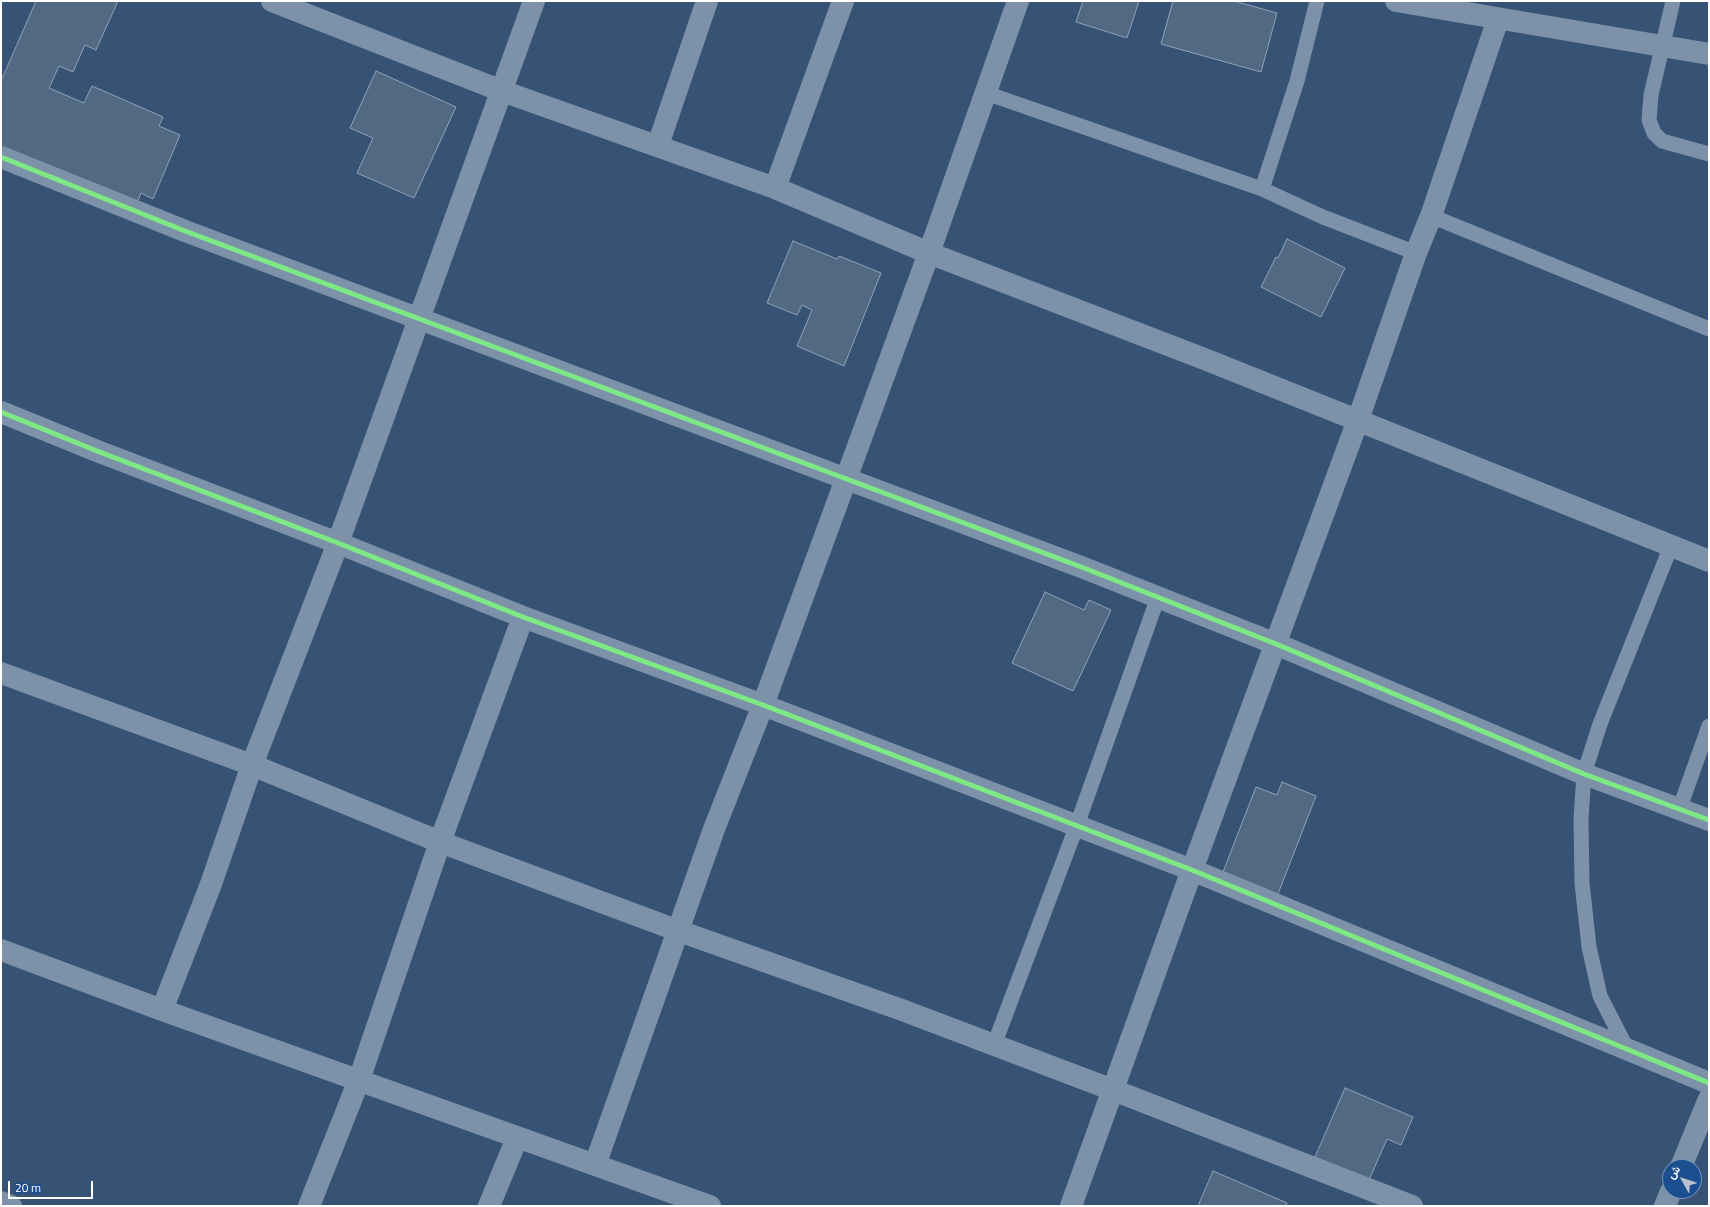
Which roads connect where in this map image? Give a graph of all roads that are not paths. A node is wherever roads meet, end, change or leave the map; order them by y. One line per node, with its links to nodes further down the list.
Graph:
1 (272, 1): 12 (street)
2 (534, 1): 12 (street)
3 (707, 1): 14 (street)
4 (843, 1): 17 (street)
5 (1018, 1): 13 (street)
6 (1317, 1): 18 (lane)
7 (1396, 1): 9 (street)
8 (1673, 1): 10 (lane)
9 (1498, 19): 10 (street); 19 (street)
10 (1664, 45): 11 (street); 15 (lane)
11 (1709, 54)
12 (502, 91): 14 (street); 22 (street)
13 (986, 93): 18 (lane); 20 (street)
14 (658, 145): 17 (street)
15 (1709, 154)
16 (1, 156): 22 (street)
17 (775, 188): 20 (street)
18 (1262, 189): 21 (lane)
19 (1431, 216): 21 (street); 23 (lane)
20 (929, 253): 25 (street); 26 (street)
21 (1416, 253): 25 (street)
22 (418, 319): 26 (street); 27 (street)
23 (1709, 329)
24 (1, 412): 27 (street)
25 (1358, 420): 28 (street); 32 (street)
26 (846, 478): 30 (street); 34 (street)
27 (338, 543): 31 (street); 36 (street)
28 (1671, 546): 29 (street); 37 (lane)
29 (1709, 560)
30 (1158, 598): 32 (street); 40 (lane)
31 (523, 618): 34 (street); 41 (street)
32 (1276, 644): 37 (street); 42 (street)
33 (1, 673): 36 (street)
34 (763, 705): 40 (street); 43 (street)
35 (1709, 726): 38 (lane)
36 (252, 765): 41 (street); 45 (street)
37 (1584, 774): 38 (street); 47 (lane)
38 (1679, 810): 39 (street)
39 (1709, 820)
40 (1077, 825): 42 (street); 46 (lane)
41 (440, 842): 43 (street); 48 (street)
42 (1192, 870): 47 (street); 50 (street)
43 (679, 931): 46 (street); 54 (street)
44 (1, 950): 45 (street)
45 (162, 1010): 48 (street)
46 (994, 1045): 50 (street)
47 (1627, 1049): 49 (street)
48 (359, 1080): 52 (street); 57 (street)
49 (1709, 1084)
50 (1114, 1090): 60 (street); 61 (street)
51 (1709, 1099): 53 (street)
52 (518, 1138): 54 (street); 58 (street)
53 (1684, 1159)
54 (595, 1165): 59 (street)
55 (1, 1202): 56 (street)
56 (11, 1206)
57 (309, 1206)
58 (488, 1206)
59 (710, 1206)
60 (1071, 1206)
61 (1412, 1206)

